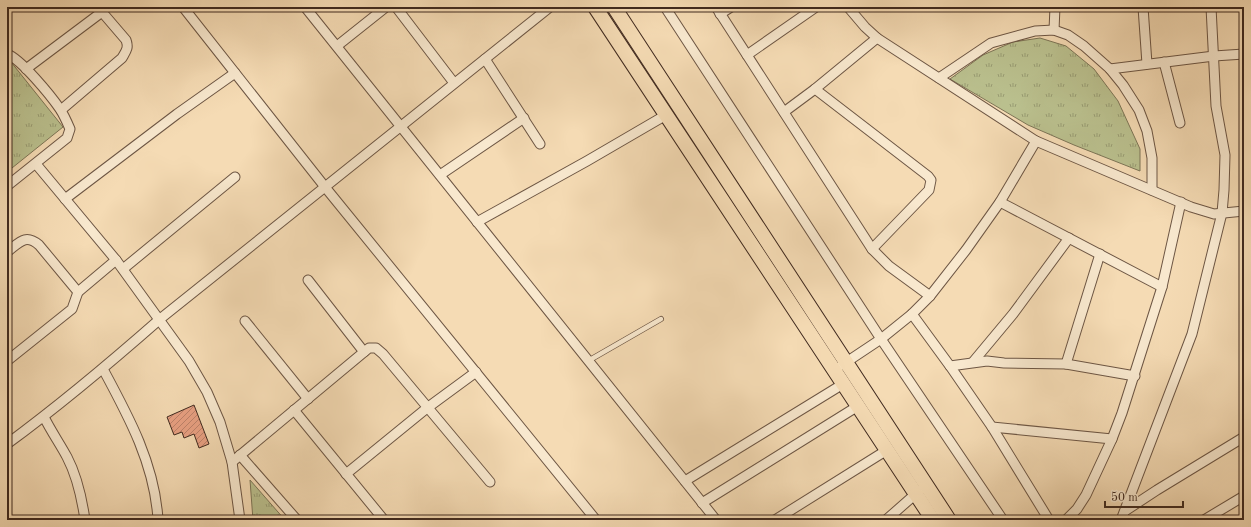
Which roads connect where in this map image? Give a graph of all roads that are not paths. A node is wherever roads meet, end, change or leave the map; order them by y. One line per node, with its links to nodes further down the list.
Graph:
1 (183, 7): 29 (street)
2 (305, 7): 19 (street)
3 (386, 7): 19 (street)
4 (396, 7): 31 (street)
5 (550, 7): 24 (street)
6 (595, 7): 35 (main road)
7 (614, 7): 71 (main road)
8 (665, 7): 67 (street)
9 (731, 7): 16 (street)
10 (816, 7): 22 (street)
11 (848, 7): 18 (street)
12 (1055, 7): 17 (street)
13 (1143, 7): 26 (street)
14 (1211, 7): 23 (street)
15 (100, 10): 27 (street); 33 (street)
16 (718, 11): 22 (street)
17 (1054, 30): 28 (street); 30 (street)
18 (877, 38): 30 (street); 32 (street)
19 (336, 46): 38 (street)
20 (7, 54): 27 (street)
21 (1244, 54): 23 (street)
22 (747, 55): 34 (street)
23 (1214, 56): 25 (street); 51 (street)
24 (485, 59): 31 (street); 36 (street)
25 (1164, 62): 26 (street); 37 (street)
26 (1147, 64): 28 (street)
27 (26, 69): 33 (street)
28 (1110, 69): 46 (street)
29 (235, 73): 45 (street); 47 (street)
30 (939, 78): 39 (street)
31 (454, 83): 38 (street)
32 (815, 89): 34 (street); 54 (street)
33 (61, 110): 41 (street)
34 (784, 112): 54 (street)
35 (666, 115): 52 (street); 76 (main road)
36 (524, 118): 40 (street); 42 (street)
37 (1180, 123)
38 (401, 126): 42 (street); 45 (street)
39 (1036, 141): 46 (street); 48 (street)
40 (540, 144)
41 (36, 164): 44 (street); 47 (street)
42 (440, 175): 52 (street)
43 (235, 177): 58 (street)
44 (7, 186)
45 (325, 186): 64 (street); 77 (street)
46 (1152, 190): 49 (street)
47 (65, 199): 57 (street)
48 (1000, 202): 53 (street); 62 (street)
49 (1181, 202): 51 (street); 60 (street)
50 (1244, 211): 51 (street)
51 (1222, 213): 98 (street)
52 (477, 222): 70 (street)
53 (1069, 238): 56 (street); 72 (street)
54 (872, 249): 62 (street)
55 (7, 252): 61 (street)
56 (1100, 254): 60 (street); 73 (street)
57 (116, 260): 58 (street); 61 (street)
58 (123, 269): 64 (street)
59 (308, 280): 68 (street)
60 (1162, 286): 78 (street)
61 (78, 292): 69 (street)
62 (930, 296): 63 (street)
63 (912, 314): 67 (street); 74 (street)
64 (160, 319): 75 (street); 91 (street)
65 (661, 319): 70 (lane)
66 (245, 321): 80 (street)
67 (881, 339): 71 (street); 110 (street)
68 (364, 352): 80 (street); 82 (street)
69 (7, 361)
70 (588, 361): 93 (street)
71 (846, 362): 76 (street); 95 (main road)
72 (973, 362): 73 (street); 74 (street)
73 (1066, 364): 78 (street)
74 (950, 366): 85 (street)
75 (103, 369): 84 (street); 100 (street)
76 (835, 371): 79 (main road)
77 (476, 372): 82 (street); 104 (street)
78 (1134, 376): 87 (street)
79 (844, 384): 81 (main road); 93 (street)
80 (308, 399): 83 (street)
81 (858, 406): 89 (main road); 97 (street)
82 (427, 408): 92 (street); 94 (street)
83 (294, 410): 90 (street); 92 (street)
84 (44, 417): 88 (street); 99 (street)
85 (992, 427): 87 (street); 111 (street)
86 (1244, 437): 98 (street)
87 (1112, 439): 112 (street)
88 (7, 444)
89 (887, 450): 95 (main road); 106 (street)
90 (240, 455): 91 (street); 102 (street)
91 (232, 462): 101 (street)
92 (346, 474): 103 (street)
93 (685, 481): 97 (street)
94 (490, 482)
95 (921, 489): 107 (street); 108 (main road); 109 (main road)
96 (1244, 496): 114 (street)
97 (702, 503): 105 (street)
98 (1125, 511): 113 (street)
99 (85, 520)
100 (158, 520)
101 (240, 520)
102 (296, 520)
103 (384, 520)
104 (596, 520)
105 (716, 520)
106 (775, 520)
107 (886, 520)
108 (933, 520)
109 (949, 520)
110 (1003, 520)
111 (1050, 520)
112 (1066, 520)
113 (1121, 520)
114 (1204, 520)

